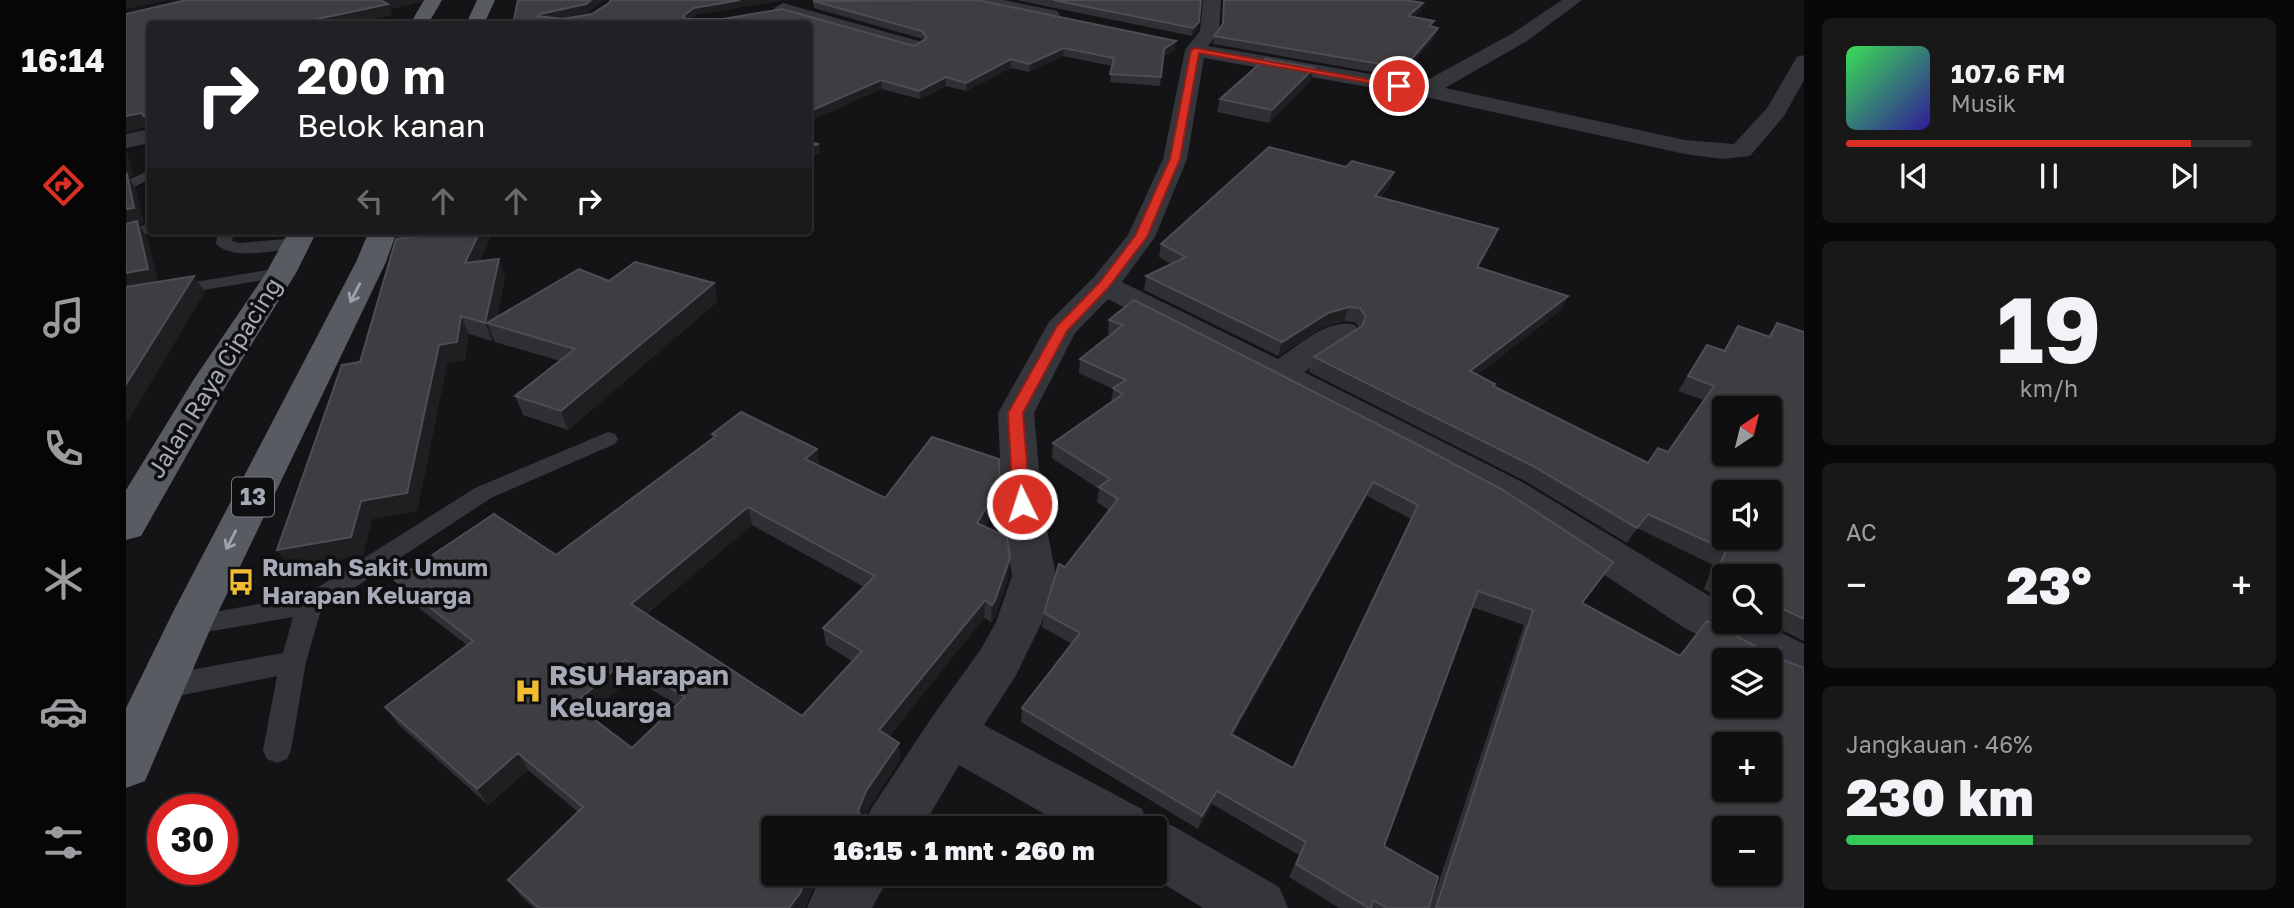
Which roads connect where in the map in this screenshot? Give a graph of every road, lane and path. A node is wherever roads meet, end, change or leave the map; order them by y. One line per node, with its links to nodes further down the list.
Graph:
1 (433, 0): 8 (highway)
2 (486, 0): 9 (highway)
3 (826, 0): 10 (street)
4 (978, 0): 7 (street)
5 (1212, 0): 11 (street)
6 (1573, 0): 13 (street)
7 (1073, 20)
8 (421, 21)
9 (476, 21)
10 (915, 46)
11 (1192, 46): 13 (street); 23 (street)
12 (1804, 61): 13 (street)
13 (1425, 90)
14 (147, 137): 15 (street)
15 (126, 141)
16 (147, 176): 17 (lane)
17 (126, 187)
18 (147, 230): 19 (lane)
19 (126, 234)
20 (225, 235): 22 (lane)
21 (381, 235): 30 (highway, 13, one-way to 30)
22 (293, 249): 24 (lane); 28 (highway, Jalan Raya Cipacing)
23 (1104, 285): 26 (street); 34 (street)
24 (126, 298)
25 (1343, 332): 26 (street)
26 (1279, 373): 32 (street)
27 (608, 439): 29 (lane)
28 (126, 525)
29 (310, 604): 30 (lane); 31 (lane)
30 (189, 625): 33 (highway, 13)
31 (293, 662): 33 (lane); 35 (lane)
32 (1804, 667)
33 (163, 687): 36 (highway, 13)
34 (950, 733): 37 (street); 38 (street)
35 (277, 750)
36 (126, 764)
37 (898, 816)
38 (1100, 816)
39 (1167, 854): 42 (street)
40 (853, 886): 41 (street)
41 (837, 908)
42 (1258, 908)

